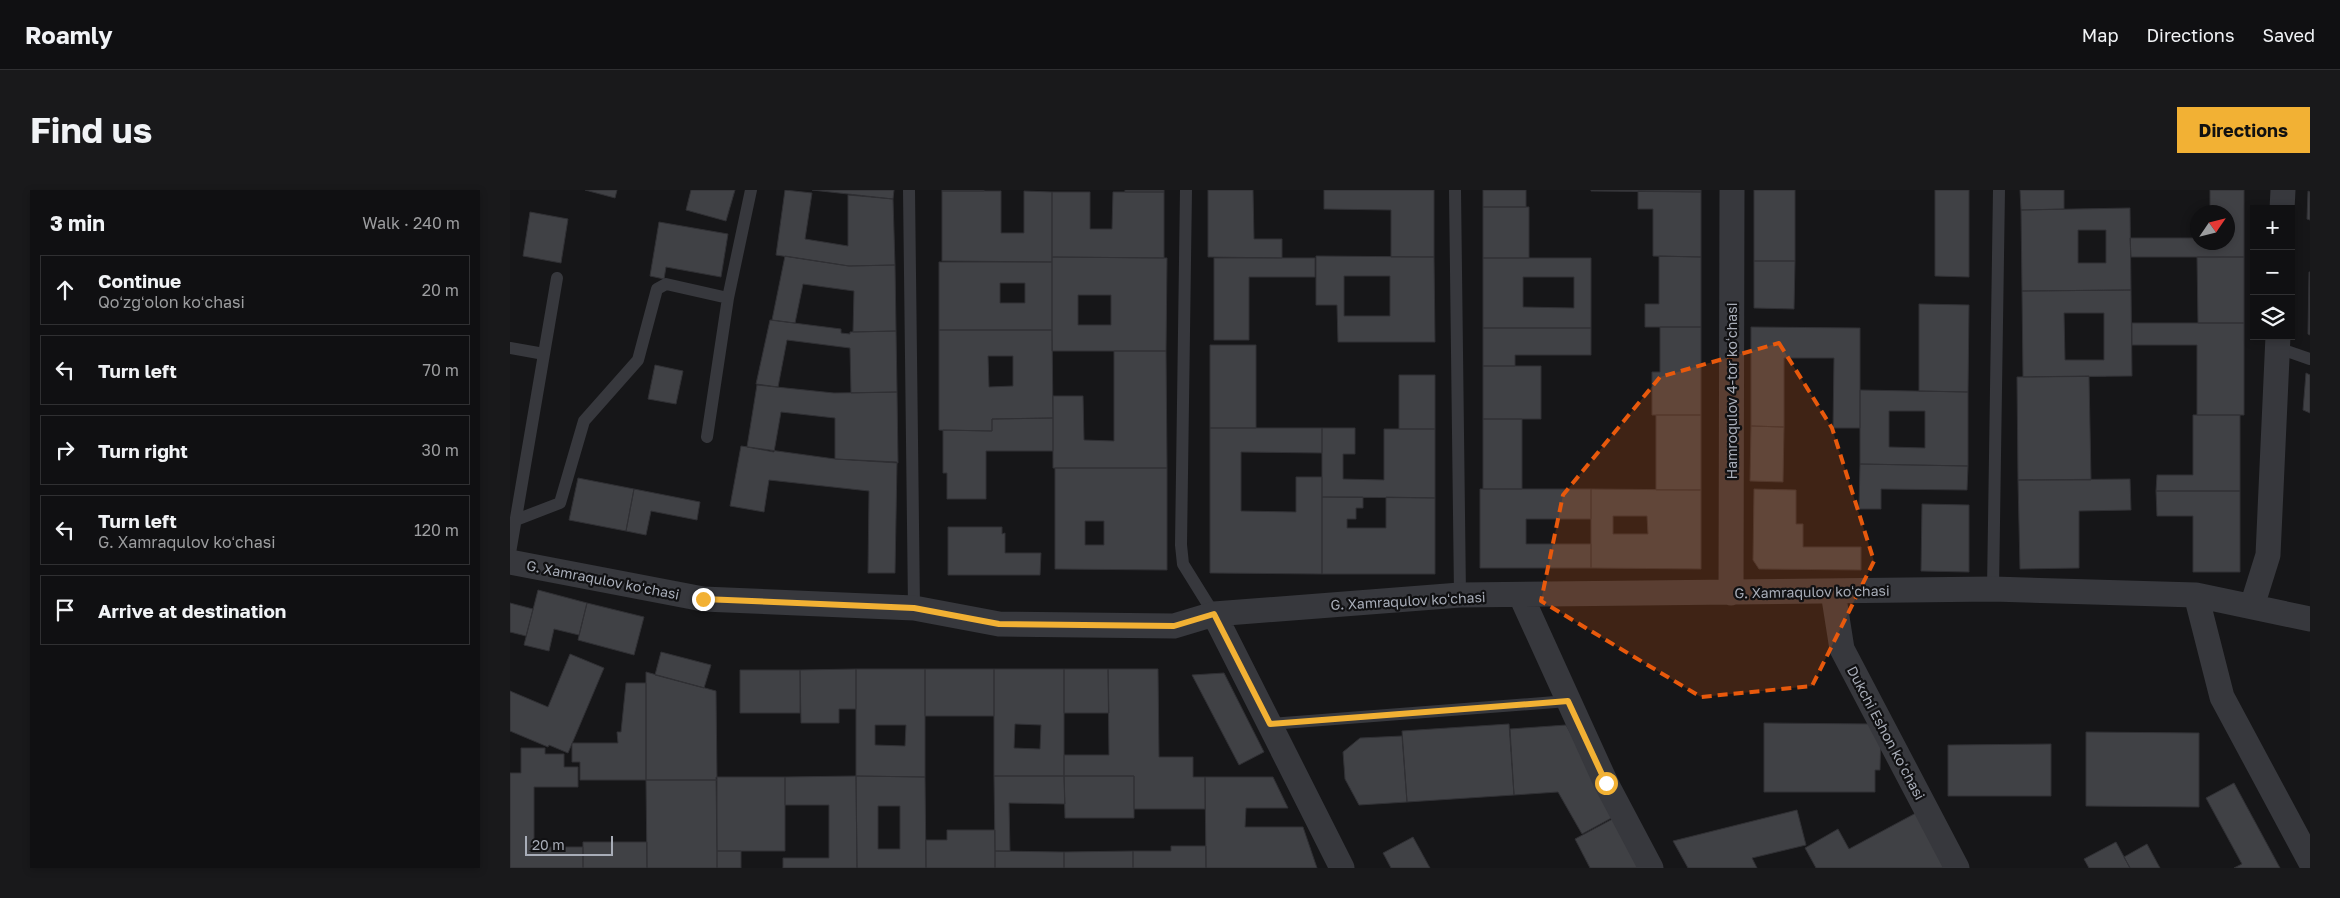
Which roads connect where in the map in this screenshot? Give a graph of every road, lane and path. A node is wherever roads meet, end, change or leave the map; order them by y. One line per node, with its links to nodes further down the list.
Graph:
1 (751, 190): 10 (lane)
2 (910, 190): 26 (lane)
3 (1186, 190): 27 (lane)
4 (1455, 190): 22 (lane)
5 (1732, 190): 21 (street, Hamroqulov 4-tor koʻchasi)
6 (1999, 190): 19 (lane)
7 (2282, 190): 8 (street)
8 (2282, 205)
9 (557, 278): 13 (lane)
10 (728, 298): 15 (lane); 16 (lane)
11 (2278, 342): 14 (lane); 25 (street)
12 (510, 348): 13 (lane)
13 (544, 354): 16 (lane)
14 (2310, 359)
15 (707, 437)
16 (516, 520): 17 (lane)
17 (510, 554)
18 (510, 562): 26 (street, G. Xamraqulov koʻchasi)
19 (1993, 589): 20 (street, G. Xamraqulov koʻchasi); 23 (street, G. Xamraqulov koʻchasi)
20 (1833, 592): 21 (street, G. Xamraqulov koʻchasi); 34 (street, Dukchi Eshon koʻchasi)
21 (1731, 593): 24 (street, G. Xamraqulov koʻchasi)
22 (1460, 595): 24 (street, G. Xamraqulov koʻchasi); 27 (street, G. Xamraqulov koʻchasi)
23 (2196, 595): 25 (street, G. Xamraqulov koʻchasi); 31 (street)
24 (1521, 596): 29 (street)
25 (2252, 606): 28 (street, G. Xamraqulov koʻchasi)
26 (914, 608): 27 (street, G. Xamraqulov koʻchasi)
27 (1214, 614): 30 (street)
28 (2310, 619)
29 (1568, 701): 30 (lane); 33 (street)
30 (1270, 724): 32 (street)
31 (2310, 861)
32 (1342, 868)
33 (1652, 868)
34 (1957, 868)

